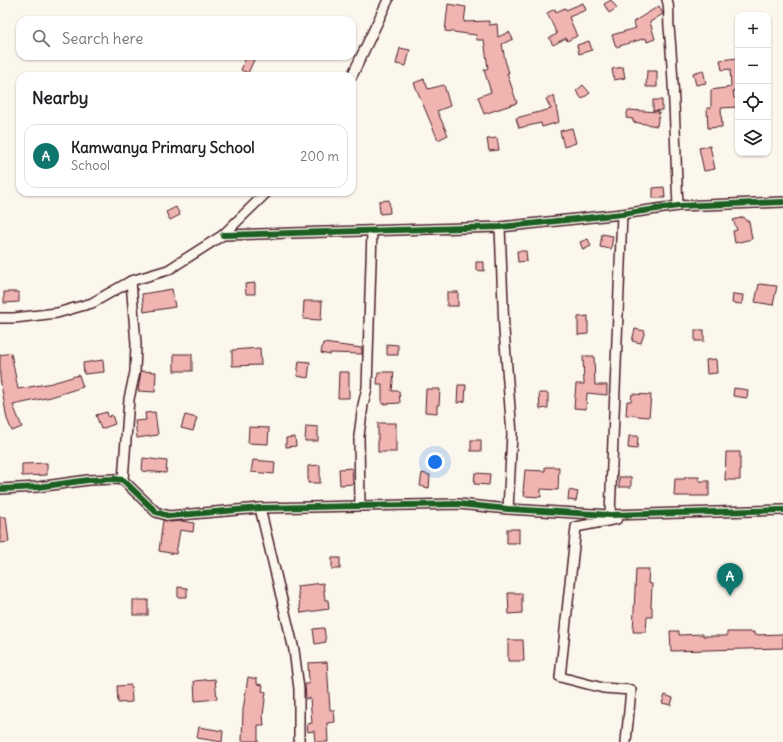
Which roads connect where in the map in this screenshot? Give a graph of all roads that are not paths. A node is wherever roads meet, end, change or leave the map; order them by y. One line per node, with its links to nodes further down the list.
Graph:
1 (388, 0): 3 (street)
2 (667, 0): 6 (street)
3 (354, 72)
4 (263, 196): 10 (street)
5 (783, 202): 6 (street)
6 (678, 206): 7 (street)
7 (622, 214): 8 (street); 20 (street)
8 (500, 227): 9 (street); 17 (street)
9 (372, 230): 10 (street); 15 (street)
10 (223, 235): 11 (street)
11 (131, 281): 12 (street); 13 (street)
12 (0, 318)
13 (123, 480): 14 (street); 16 (street)
14 (0, 489)
15 (360, 506): 16 (street); 17 (street)
16 (260, 508): 21 (street)
17 (508, 509): 20 (street)
18 (783, 510): 19 (street)
19 (646, 514): 20 (street); 22 (street)
20 (610, 515)
21 (299, 742)
22 (626, 742)

